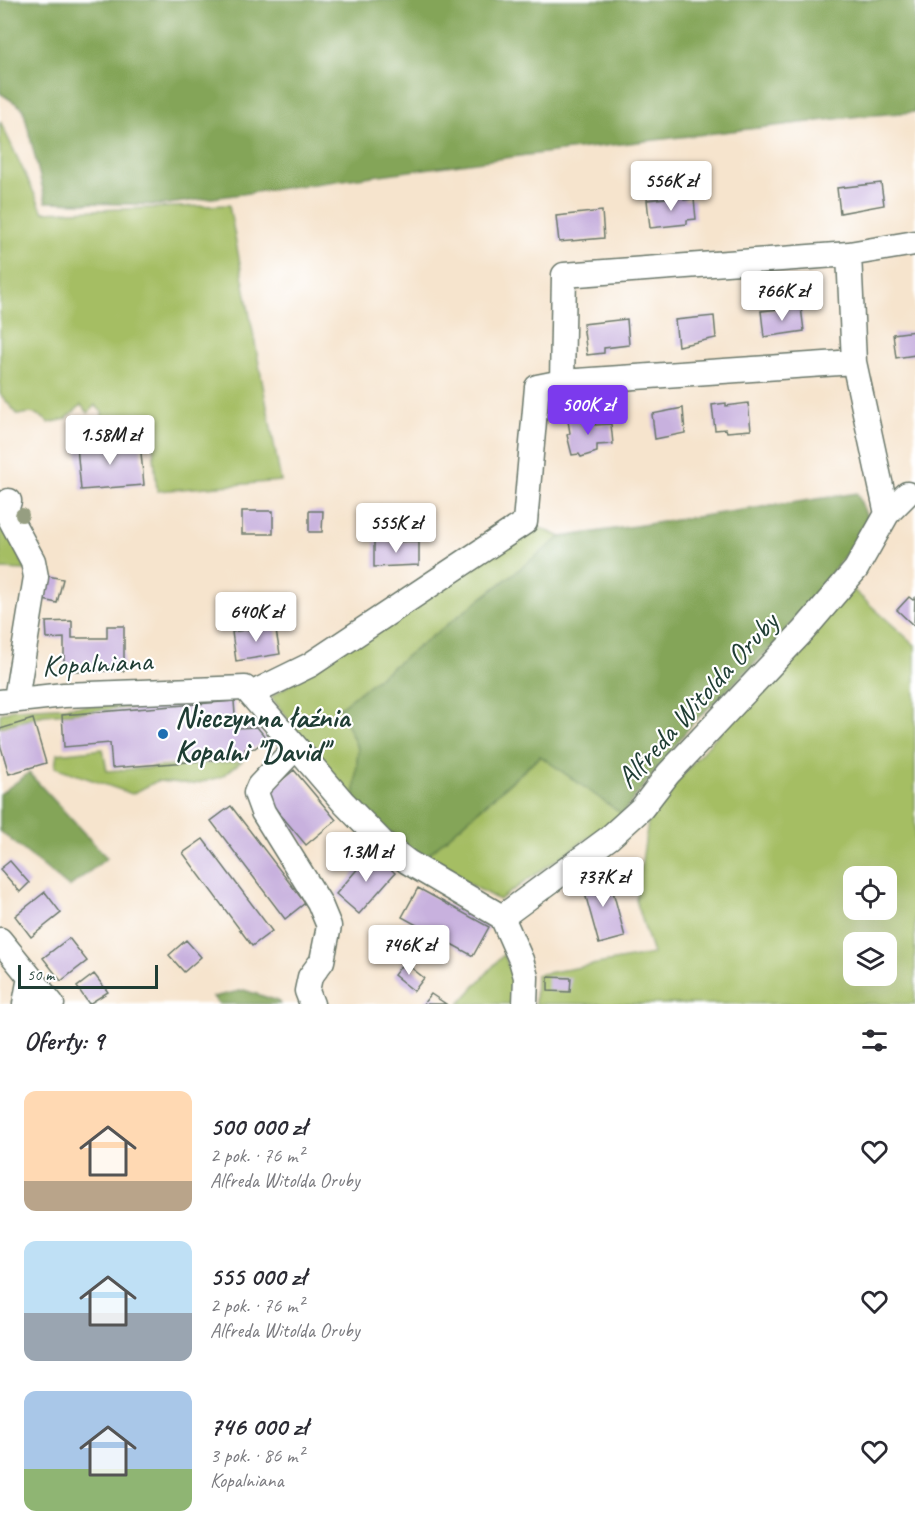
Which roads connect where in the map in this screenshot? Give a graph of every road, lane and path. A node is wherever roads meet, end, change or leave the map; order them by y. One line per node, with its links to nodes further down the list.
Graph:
1 (915, 243): 2 (street)
2 (849, 254): 3 (street); 4 (street)
3 (854, 362): 4 (street); 7 (street)
4 (562, 382): 8 (street)
5 (907, 494): 7 (street, Alfreda Witolda Oruby)
6 (9, 501): 9 (street, Kopalniana)
7 (887, 514): 11 (street, Alfreda Witolda Oruby)
8 (251, 694): 9 (street, Kopalniana); 10 (street)
9 (8, 701)
10 (295, 748): 11 (street); 16 (street)
11 (502, 917): 17 (street)
12 (0, 940): 13 (street)
13 (30, 977): 14 (street); 15 (street)
14 (25, 1004)
15 (52, 1004)
16 (312, 1004)
17 (525, 1004)

